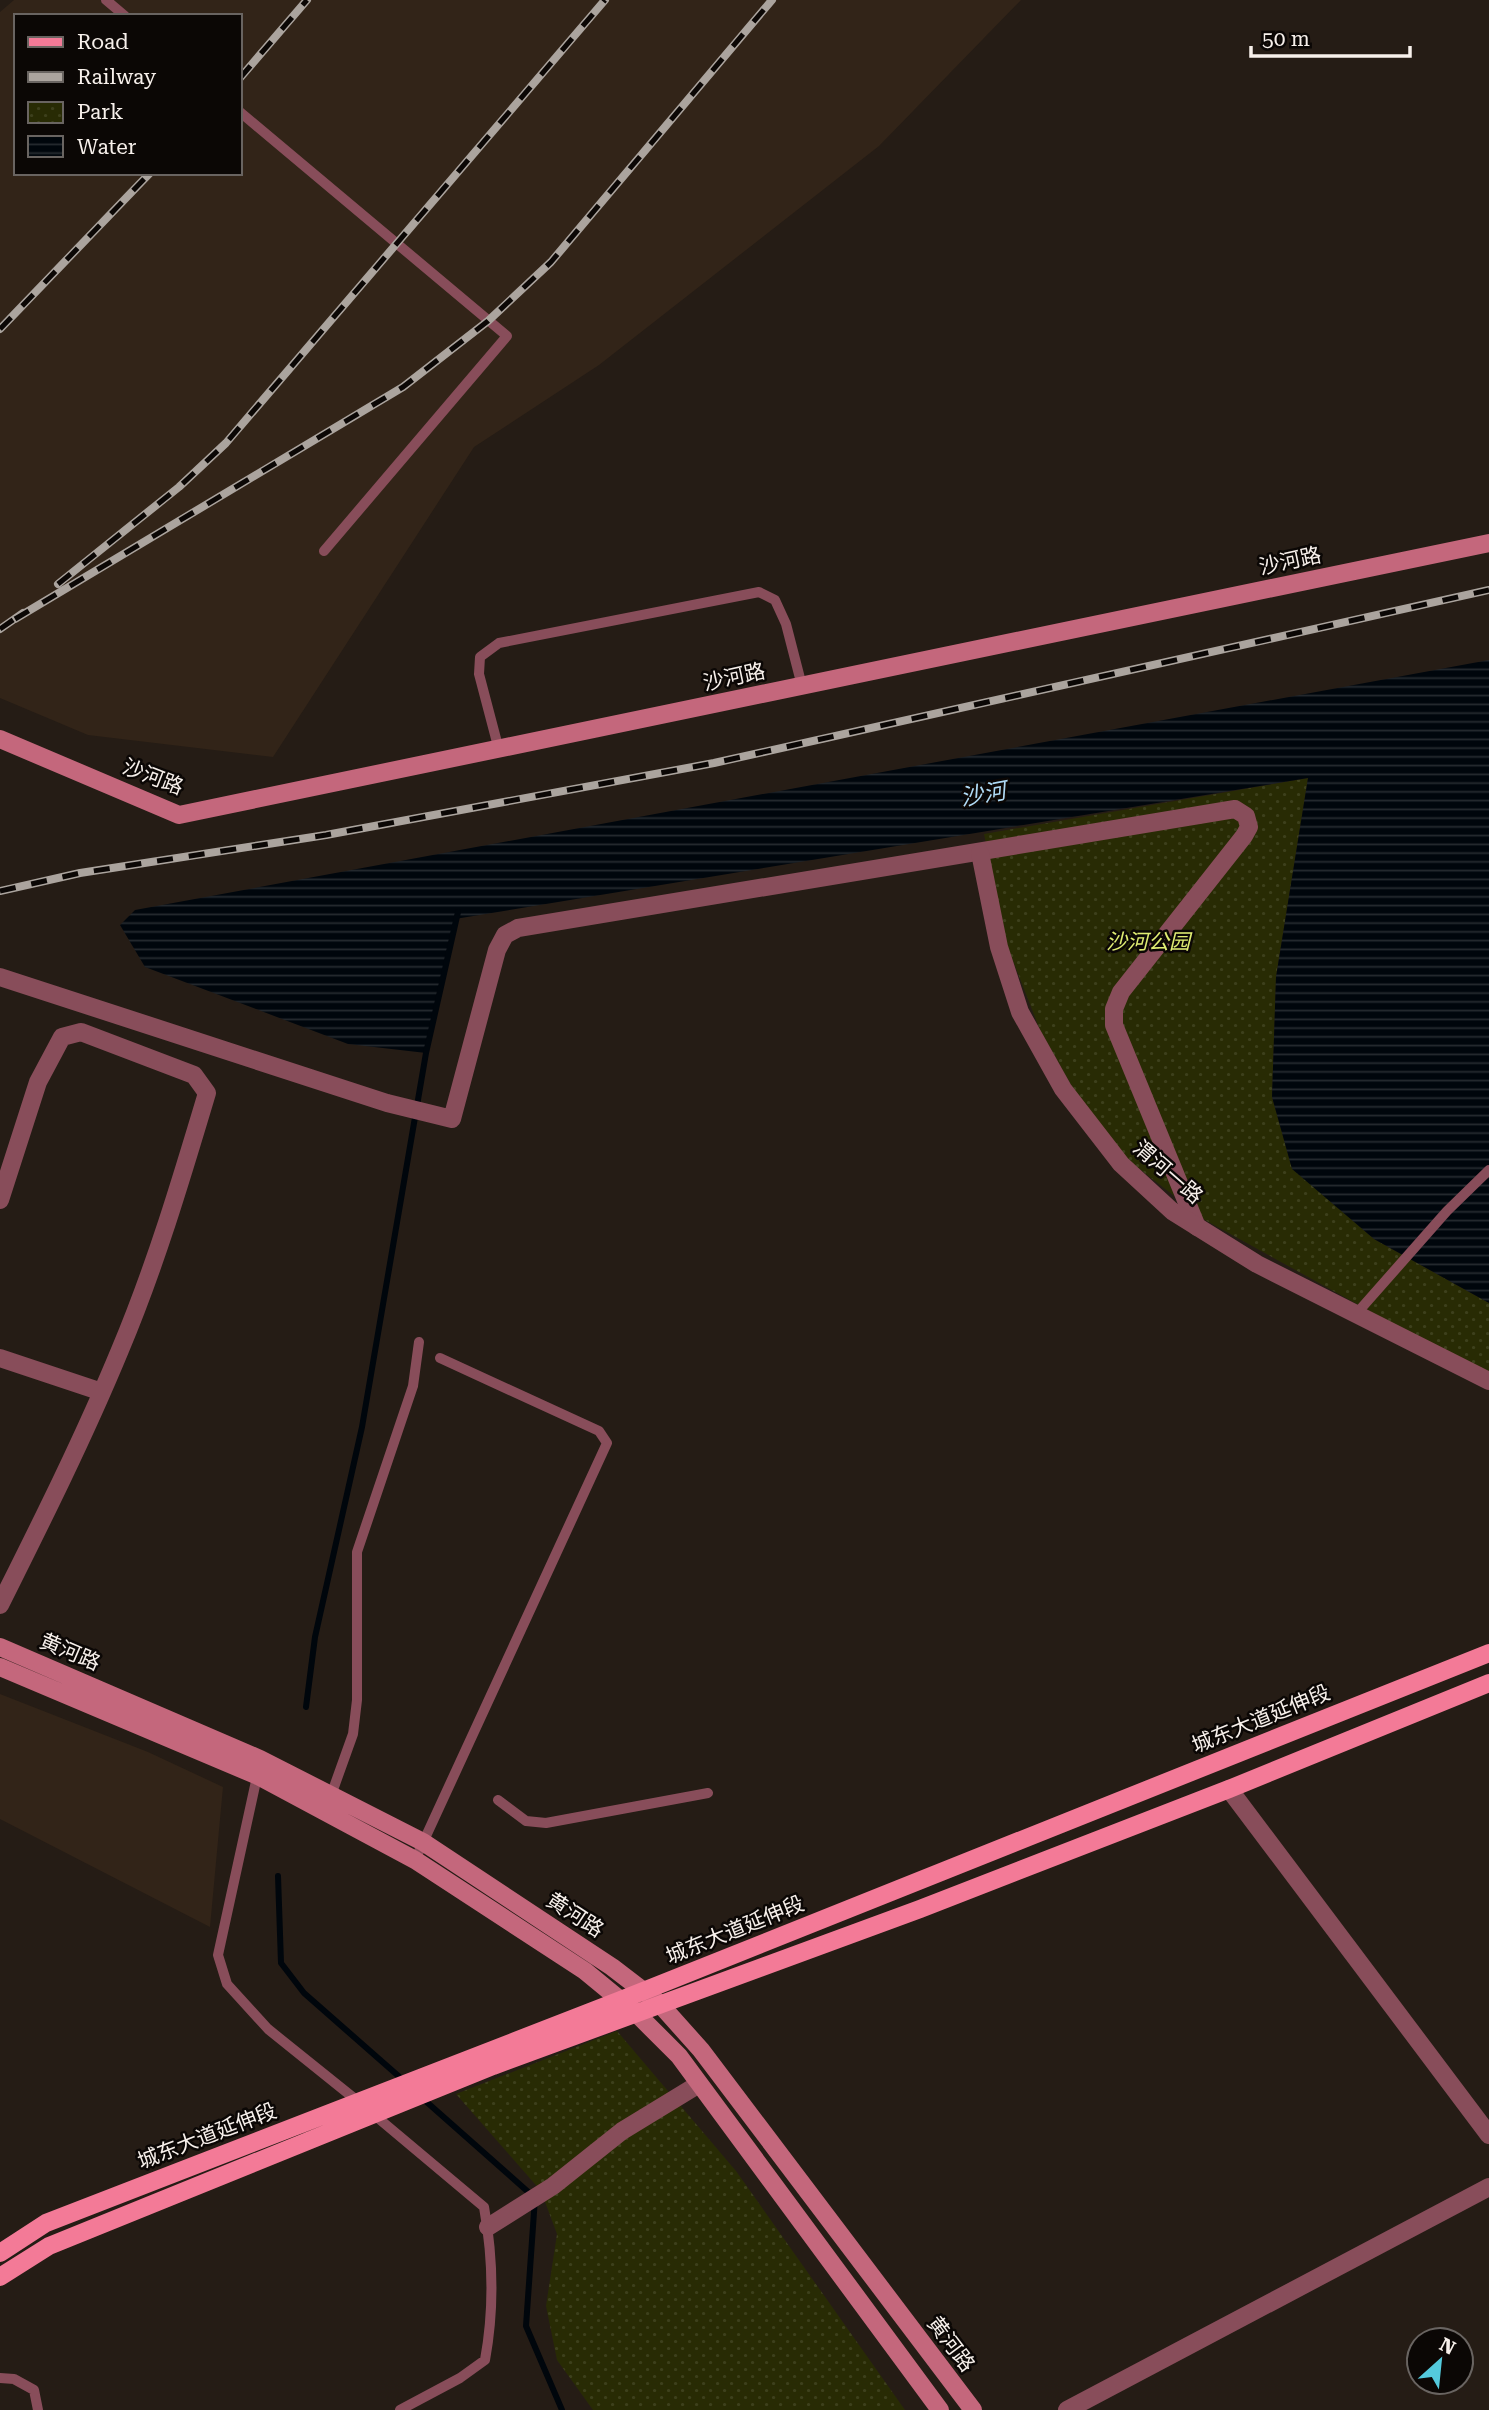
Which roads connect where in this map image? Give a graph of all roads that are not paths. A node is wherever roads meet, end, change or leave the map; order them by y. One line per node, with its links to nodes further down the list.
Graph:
1 (106, 0): 2 (lane)
2 (123, 14)
3 (242, 114): 5 (lane)
4 (1489, 542): 6 (main road, 沙河路)
5 (324, 551)
6 (802, 686): 8 (main road, 沙河路); 8 (lane)
7 (0, 739): 8 (main road, 沙河路)
8 (499, 750)
9 (980, 853): 10 (street); 13 (street, 渭河一路); 13 (street)
10 (0, 976)
11 (1489, 1170): 14 (lane)
12 (0, 1200): 19 (street)
13 (1197, 1227): 14 (street, 渭河一路)
14 (1357, 1312): 18 (street, 渭河一路)
15 (419, 1342): 29 (lane)
16 (0, 1358): 19 (street)
17 (440, 1358): 30 (lane)
18 (1489, 1381)
19 (102, 1392): 20 (street)
20 (0, 1605)
21 (0, 1647): 25 (main road, 黄河路)
22 (1489, 1653): 32 (main road, 城东大道延伸段)
23 (0, 1667): 25 (main road, 黄河路)
24 (1489, 1683): 26 (main road, 城东大道延伸段)
25 (259, 1768): 29 (main road, 黄河路); 39 (lane)
26 (1229, 1789): 34 (main road, 城东大道延伸段); 37 (street)
27 (709, 1793): 28 (lane)
28 (498, 1800)
29 (329, 1802): 30 (main road, 黄河路); 31 (main road, 黄河路)
30 (423, 1842): 31 (lane); 32 (main road, 黄河路)
31 (415, 1860): 33 (main road, 黄河路)
32 (644, 1991): 33 (main road, 城东大道延伸段); 34 (main road, 黄河路)
33 (621, 2000): 35 (main road, 黄河路); 40 (main road, 城东大道延伸段)
34 (659, 2003): 35 (main road, 城东大道延伸段); 46 (main road, 黄河路)
35 (636, 2013): 36 (main road, 黄河路); 41 (main road, 城东大道延伸段)
36 (699, 2084): 39 (street); 45 (main road, 黄河路)
37 (1489, 2135)
38 (1489, 2188): 47 (street)
39 (488, 2227): 44 (lane)
40 (0, 2253)
41 (0, 2277)
42 (0, 2378): 43 (lane)
43 (38, 2410)
44 (400, 2410)
45 (940, 2410)
46 (973, 2410)
47 (1067, 2410)

